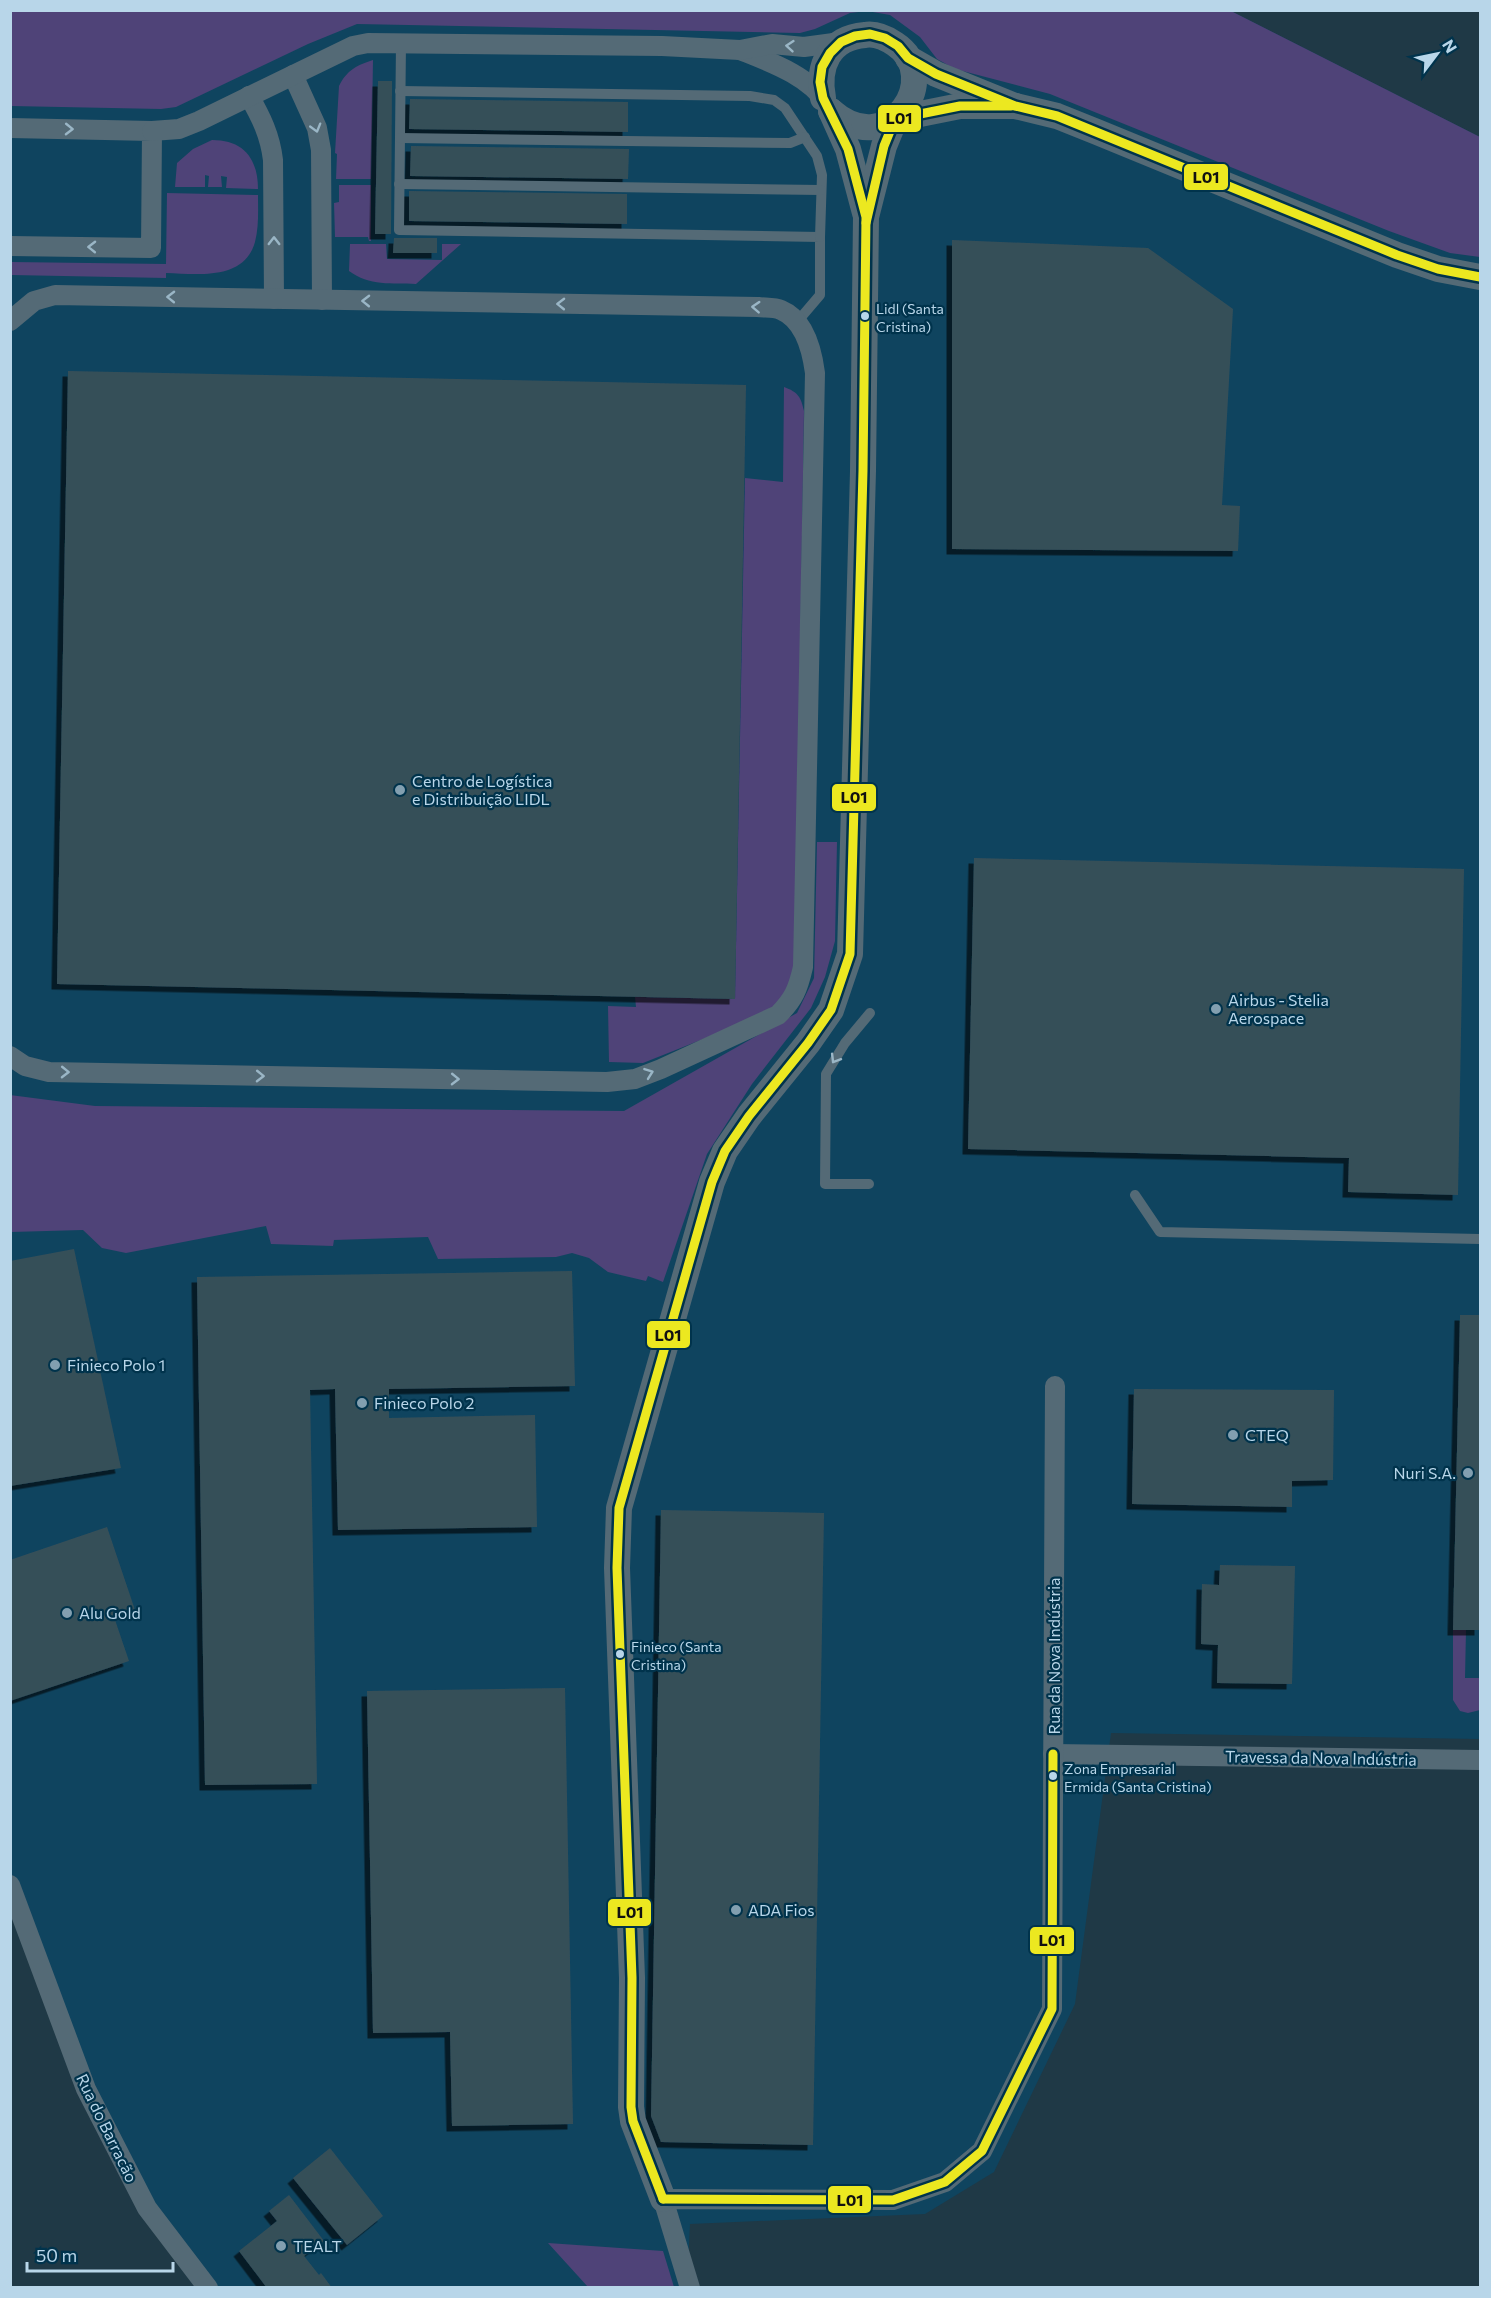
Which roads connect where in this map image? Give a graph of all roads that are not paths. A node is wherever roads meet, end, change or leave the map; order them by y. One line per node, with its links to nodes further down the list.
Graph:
1 (841, 42): 3 (street, one-way to 3); 4 (street); 8 (street)
2 (401, 43): 3 (street); 5 (street); 6 (lane)
3 (740, 50): 8 (street)
4 (908, 58): 9 (street); 10 (street)
5 (293, 75): 7 (street); 22 (street, one-way to 22)
6 (400, 91): 13 (lane); 14 (lane)
7 (249, 96): 12 (street); 21 (street, one-way to 7)
8 (827, 104): 10 (street); 17 (street)
9 (1015, 106): 10 (street); 20 (street)
10 (895, 119): 17 (street)
11 (10, 128): 12 (street, one-way to 12)
12 (152, 131): 19 (street, one-way to 19)
13 (805, 137): 14 (lane); 16 (lane)
14 (400, 138): 15 (lane)
15 (399, 184): 16 (lane); 18 (lane)
16 (821, 190): 18 (lane)
17 (866, 217): 34 (street)
18 (820, 237): 24 (lane)
19 (10, 246)
20 (1480, 277)
21 (274, 299): 22 (street); 23 (street, one-way to 23)
22 (322, 300): 24 (street, one-way to 22)
23 (10, 321)
24 (797, 322): 26 (street, one-way to 24)
25 (870, 1012): 27 (lane, one-way to 27)
26 (10, 1056)
27 (869, 1184)
28 (1135, 1195): 29 (lane)
29 (1480, 1239)
30 (1055, 1386): 31 (street, Rua da Nova Indústria)
31 (1053, 1754): 32 (street, Travessa da Nova Indústria); 34 (street, Rua da Nova Indústria)
32 (1480, 1760)
33 (10, 1885): 35 (street, Rua do Barracão)
34 (663, 2199): 36 (street)
35 (208, 2288)
36 (690, 2288)

